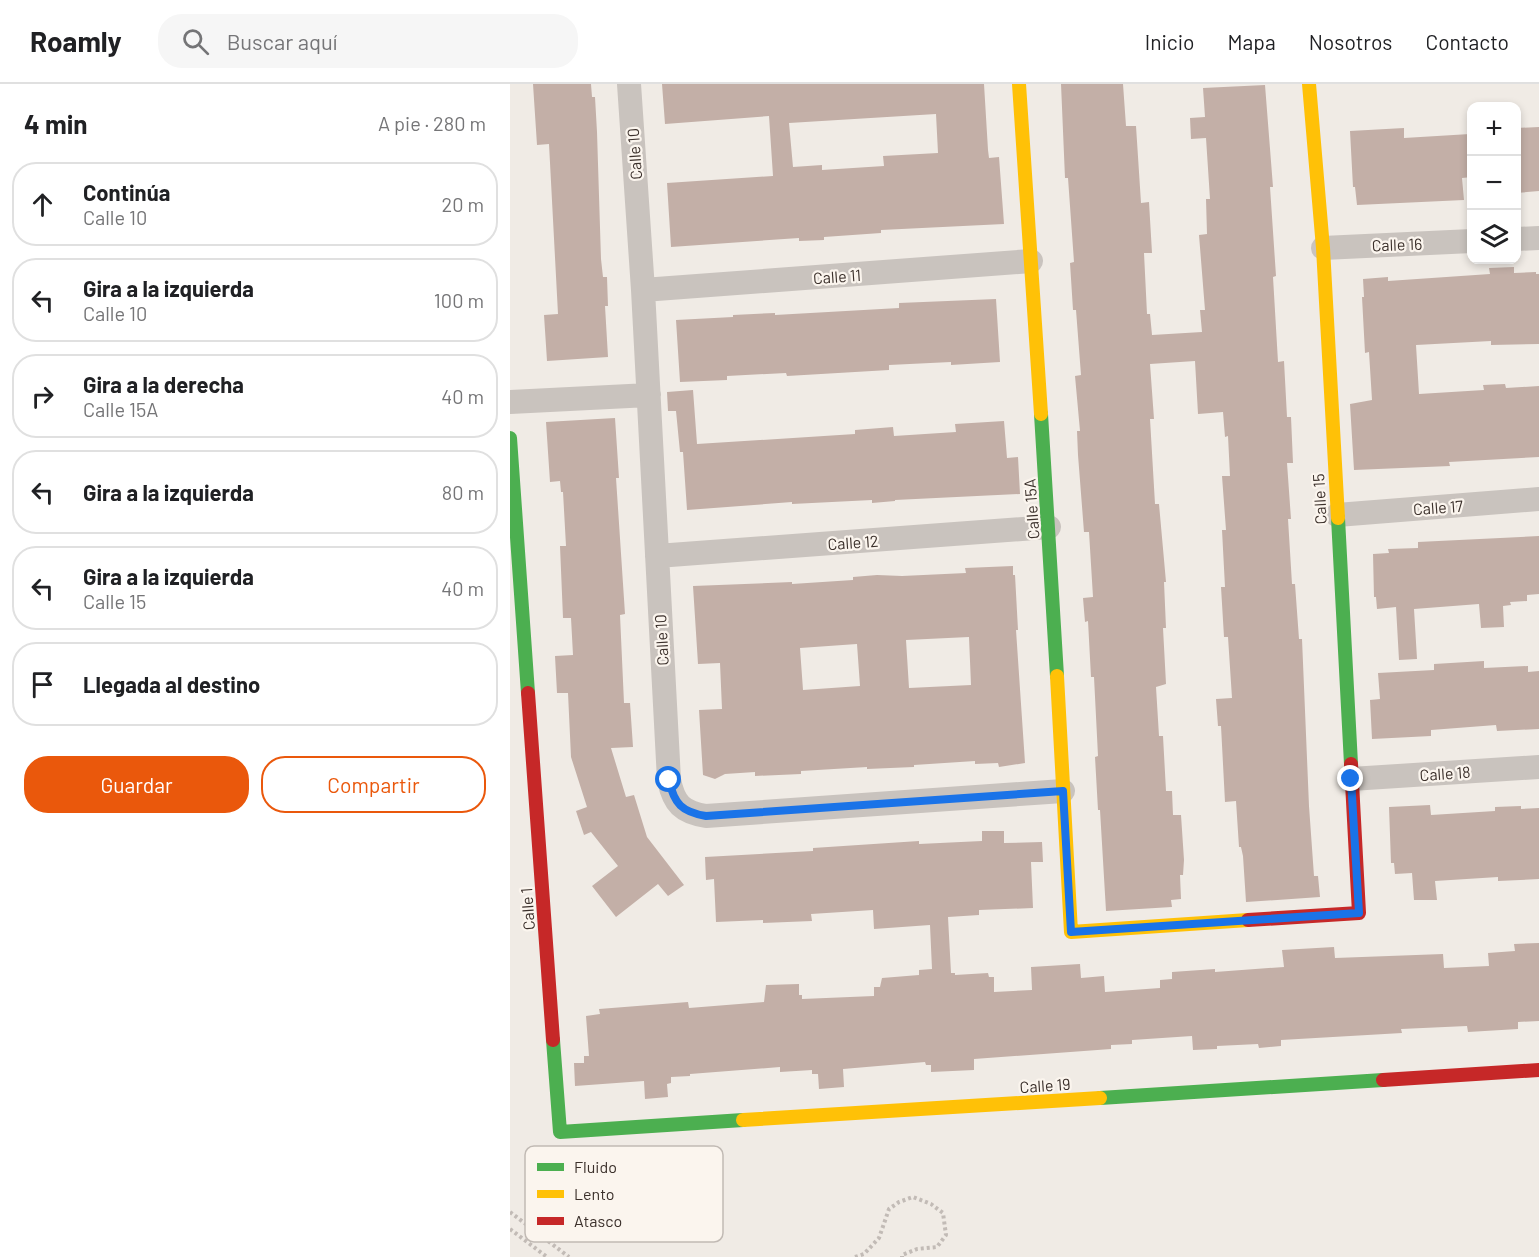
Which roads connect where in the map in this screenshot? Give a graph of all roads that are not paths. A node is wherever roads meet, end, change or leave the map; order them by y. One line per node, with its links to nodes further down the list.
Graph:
1 (629, 84): 9 (street, Calle 10)
2 (1019, 84): 8 (street, Calle 15A)
3 (1309, 84): 7 (street, Calle 15)
4 (1539, 238): 5 (street)
5 (1521, 239)
6 (1467, 241): 7 (street, Calle 16)
7 (1323, 248): 14 (street, Calle 15)
8 (1031, 261): 9 (street, Calle 11); 15 (street, Calle 15A)
9 (643, 290): 10 (street, Calle 10)
10 (649, 395): 11 (street); 16 (street, Calle 10)
11 (510, 402)
12 (510, 438): 22 (street, Calle 1)
13 (1539, 499): 14 (street, Calle 17)
14 (1337, 514): 18 (street, Calle 15)
15 (1049, 527): 16 (street, Calle 12); 19 (street, Calle 15A)
16 (657, 556): 19 (street, Calle 10)
17 (1539, 767): 18 (street, Calle 18)
18 (1351, 779): 20 (street, Calle 15)
19 (1063, 791): 20 (street, Calle 15A)
20 (1071, 932)
21 (1539, 1070): 22 (street, Calle 19)
22 (559, 1126)

